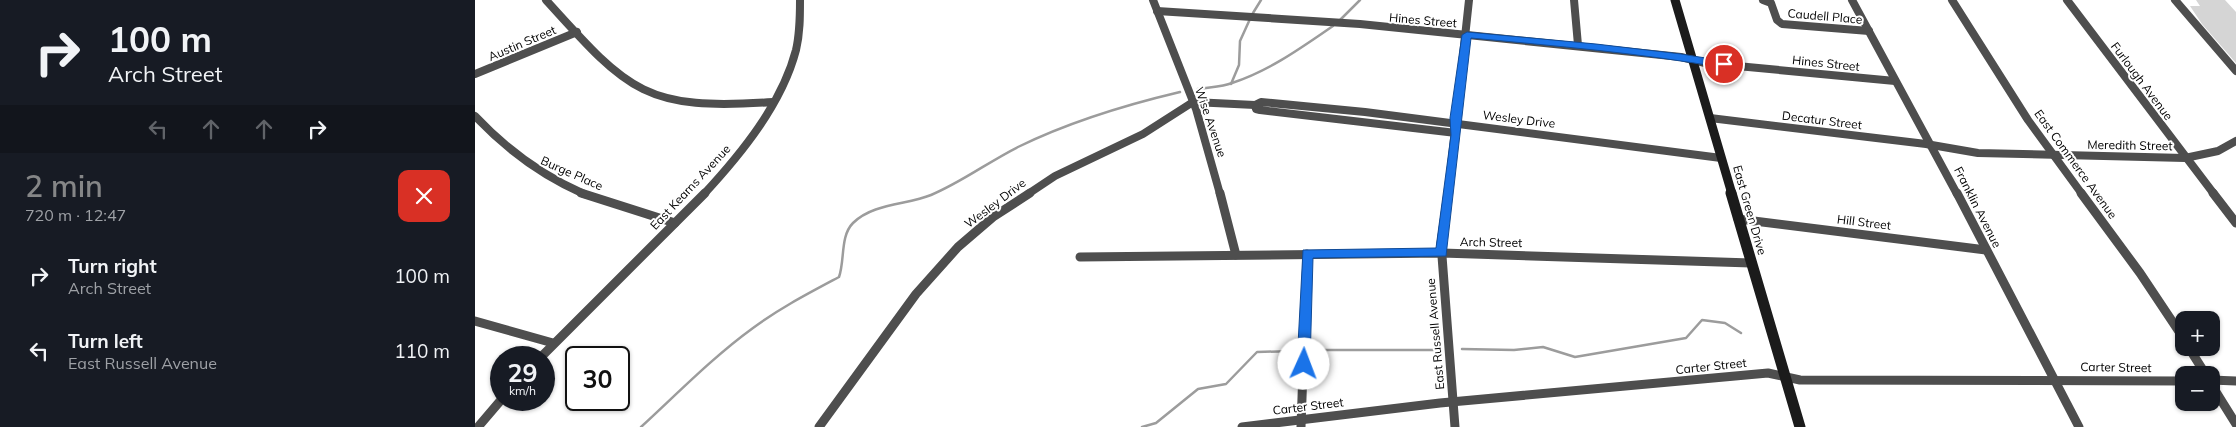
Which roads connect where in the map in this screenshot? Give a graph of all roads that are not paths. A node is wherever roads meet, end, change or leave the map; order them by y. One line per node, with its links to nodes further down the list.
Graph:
1 (546, 0): 14 (street)
2 (800, 0): 21 (street, East Kearns Avenue)
3 (1153, 0): 12 (street, Wise Avenue)
4 (1469, 0): 15 (street, East Russell Avenue)
5 (1573, 0): 16 (street)
6 (1675, 0): 17 (main road, East Green Drive)
7 (1763, 0): 13 (street, Caudell Place)
8 (1852, 0): 13 (street, Franklin Avenue)
9 (1952, 0): 28 (street, East Commerce Avenue)
10 (2067, 0): 30 (street, Furlough Avenue)
11 (2175, 0): 18 (street)
12 (1157, 12): 15 (street, Hines Street); 22 (street, Wise Avenue)
13 (1869, 31): 20 (street, Franklin Avenue)
14 (577, 32): 19 (street, Austin Street); 21 (street)
15 (1467, 35): 16 (street, Hines Street); 25 (street, East Russell Avenue)
16 (1579, 45): 17 (street, Hines Street)
17 (1693, 60): 20 (street, Hines Street); 24 (main road, East Green Drive)
18 (2236, 71)
19 (475, 74)
20 (1895, 81): 27 (street, Franklin Avenue)
21 (773, 102): 32 (street, East Kearns Avenue)
22 (1193, 102): 25 (street, Wesley Drive); 37 (street, Wise Avenue); 55 (street, Wesley Drive)
23 (475, 116): 32 (street, Burge Place)
24 (1710, 118): 27 (street, Decatur Street); 29 (main road, East Green Drive)
25 (1456, 128): 29 (street, Wesley Drive); 35 (street, East Russell Avenue)
26 (2236, 141): 30 (street, Meredith Street)
27 (1931, 146): 28 (street, Meredith Street); 34 (street, Franklin Avenue)
28 (2053, 156): 30 (street, Meredith Street); 41 (street, East Commerce Avenue)
29 (1721, 158): 31 (main road, East Green Drive)
30 (2185, 158): 33 (street, Furlough Avenue)
31 (1738, 219): 34 (street, Hill Street); 39 (main road, East Green Drive)
32 (675, 223): 42 (street, East Kearns Avenue)
33 (2236, 223)
34 (1986, 250): 45 (street, Franklin Avenue)
35 (1442, 253): 36 (street, Arch Street); 39 (street, Arch Street); 50 (street, East Russell Avenue)
36 (1307, 254): 37 (street, Arch Street); 52 (street)
37 (1236, 255): 38 (street, Arch Street)
38 (1080, 257)
39 (1751, 263): 44 (main road, East Green Drive)
40 (475, 321): 42 (street)
41 (2175, 326)
42 (553, 343): 43 (street, East Kearns Avenue)
43 (550, 346)
44 (1785, 377): 45 (street, Carter Street); 50 (street, Carter Street); 58 (main road, East Green Drive)
45 (2055, 379): 46 (street, Carter Street); 59 (street, Franklin Avenue)
46 (2175, 381)
47 (2236, 381): 48 (street)
48 (2220, 382)
49 (2220, 397): 53 (street)
50 (1454, 403): 52 (street, Carter Street); 57 (street, East Russell Avenue)
51 (492, 411): 54 (street)
52 (1301, 423): 56 (street, Carter Street)
53 (2236, 424)
54 (478, 427)
55 (819, 427)
56 (1242, 427)
57 (1455, 427)
58 (1799, 427)
59 (2079, 427)

